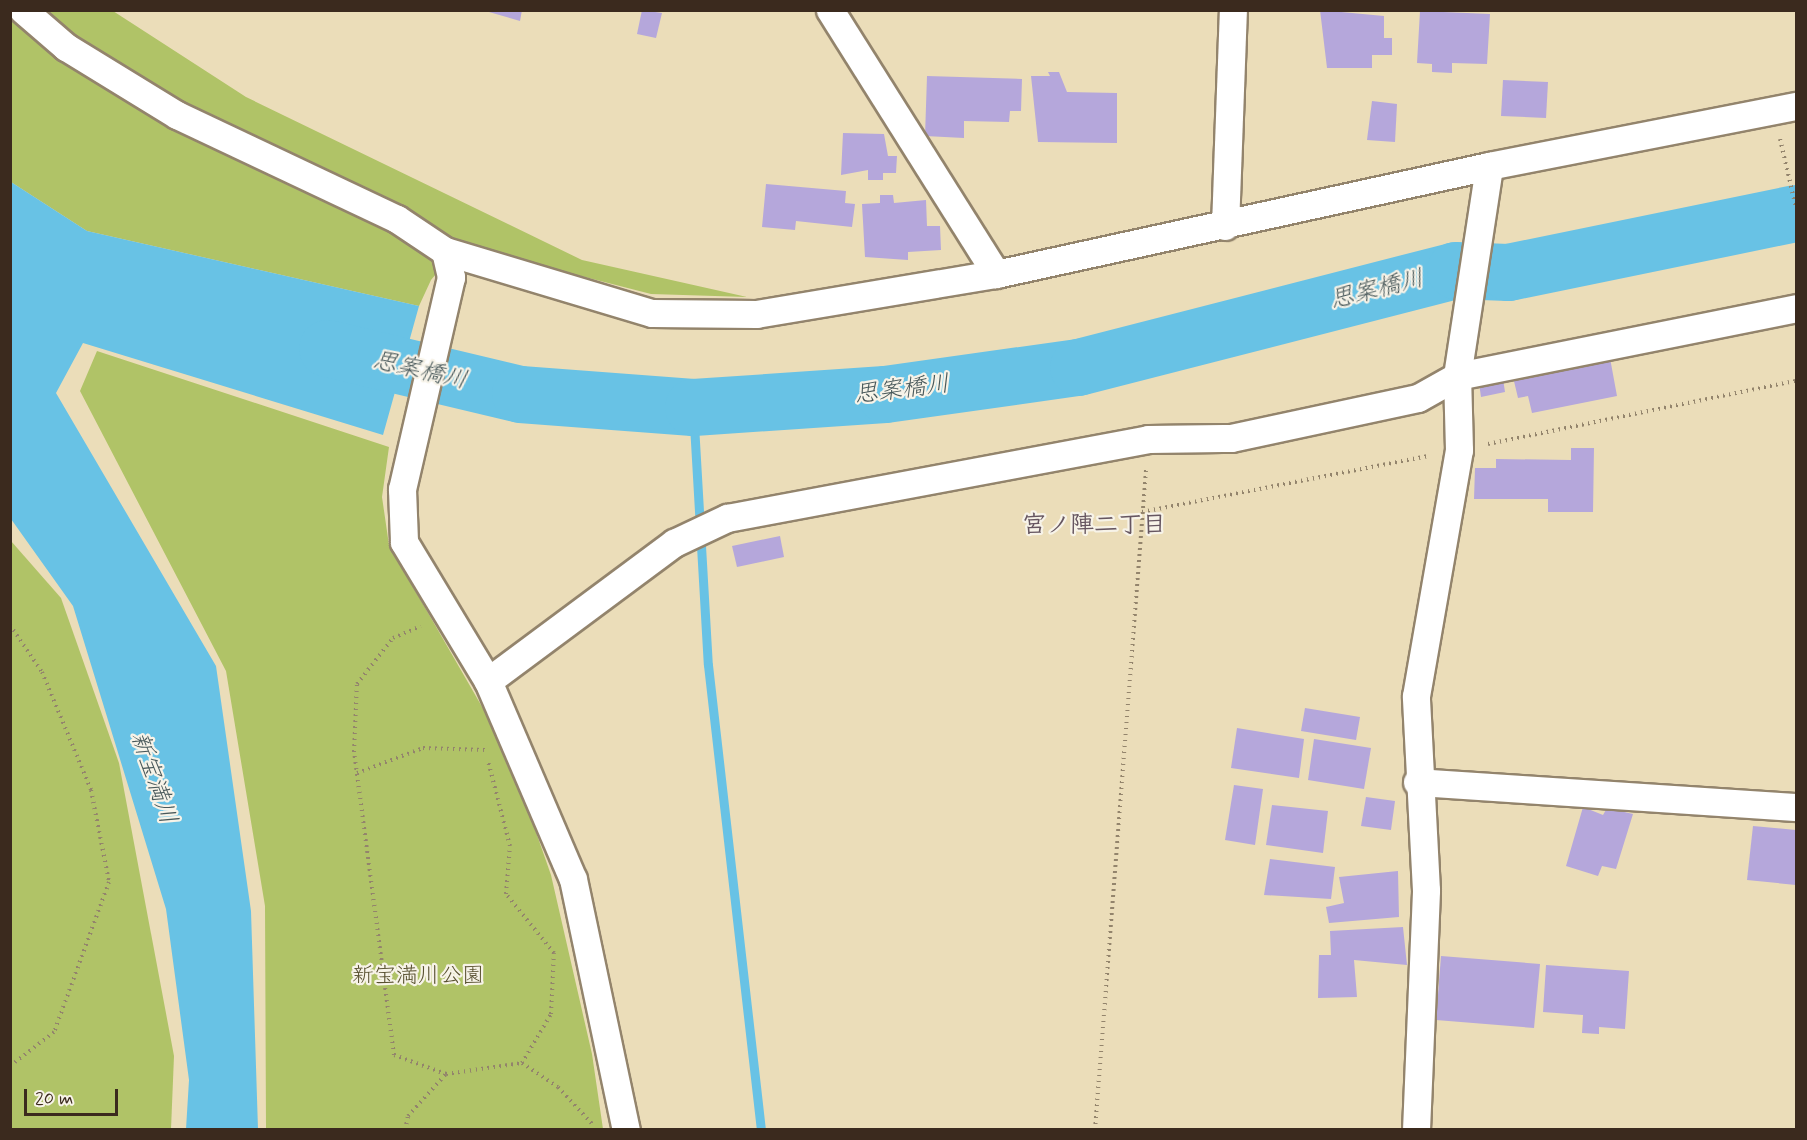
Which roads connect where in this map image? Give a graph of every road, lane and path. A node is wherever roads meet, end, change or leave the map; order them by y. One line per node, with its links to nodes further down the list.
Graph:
1 (23, 10): 9 (street)
2 (831, 10): 10 (street)
3 (1233, 10): 8 (street)
4 (1797, 106): 6 (street)
5 (1778, 132): 7 (path)
6 (1489, 166): 8 (street); 12 (street)
7 (1797, 208)
8 (1225, 226): 10 (street)
9 (445, 251): 10 (street); 14 (street)
10 (996, 274)
11 (1797, 308): 12 (street)
12 (1457, 376): 13 (street); 20 (street)
13 (1148, 439): 16 (street); 28 (path)
14 (448, 615): 16 (street); 19 (path)
15 (10, 624): 23 (path)
16 (488, 681): 17 (street)
17 (509, 730): 18 (path); 27 (street)
18 (485, 750): 19 (path); 22 (path)
19 (357, 773): 24 (path)
20 (1417, 782): 21 (street); 29 (street)
21 (1797, 807)
22 (522, 1063): 24 (path); 26 (path)
23 (10, 1066)
24 (446, 1074): 25 (path)
25 (405, 1130)
26 (594, 1130)
27 (626, 1130)
28 (1095, 1130)
29 (1416, 1130)

